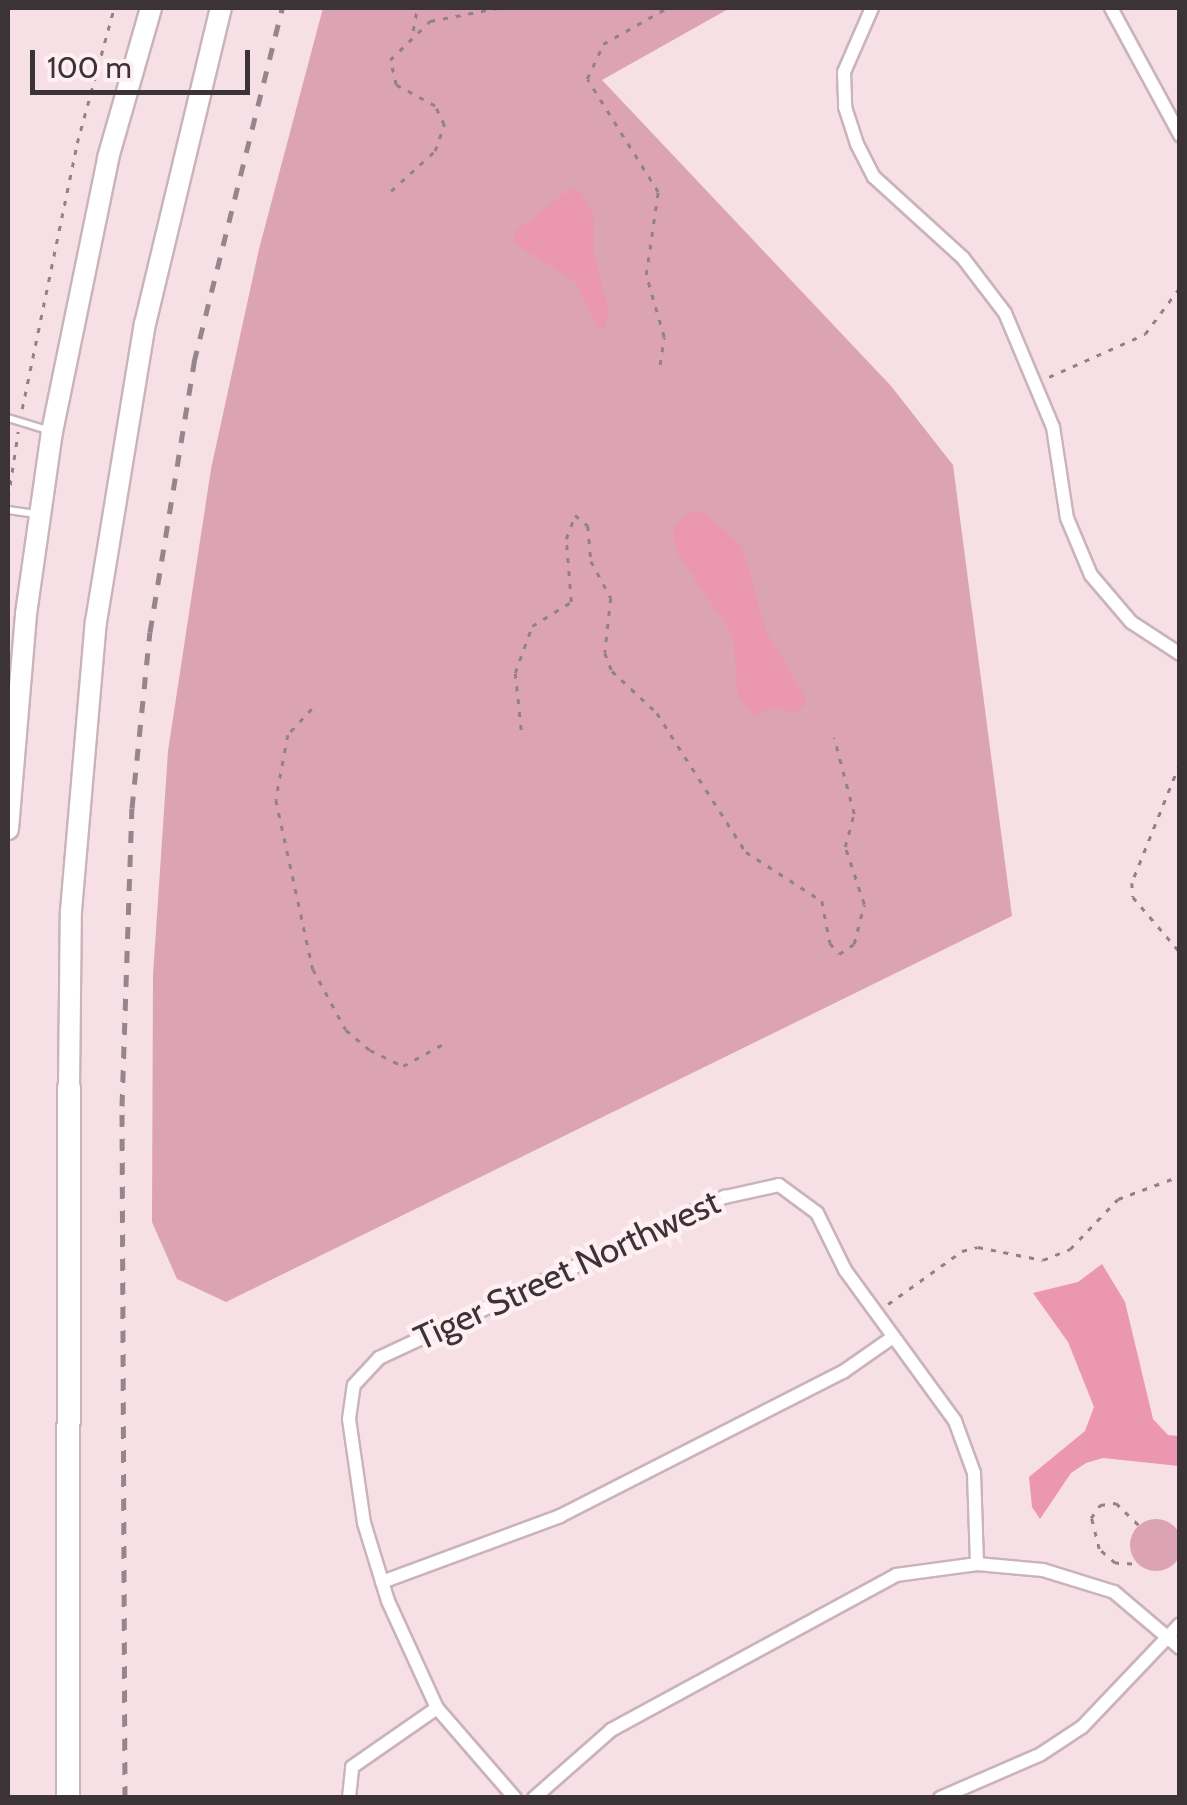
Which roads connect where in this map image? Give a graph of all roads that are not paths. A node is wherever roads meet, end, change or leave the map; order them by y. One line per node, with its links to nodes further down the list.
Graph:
1 (151, 8): 7 (highway)
2 (221, 8): 12 (highway)
3 (872, 8): 10 (street)
4 (1111, 8): 5 (street)
5 (1180, 136)
6 (8, 418): 7 (lane)
7 (52, 432): 9 (highway)
8 (8, 510): 9 (lane)
9 (40, 514): 11 (highway)
10 (1180, 654)
11 (8, 829)
12 (69, 1088): 20 (highway)
13 (894, 1337): 14 (street); 15 (street); 15 (street, Tiger Street Northwest)
14 (977, 1564): 17 (street); 23 (street)
15 (382, 1582): 19 (street)
16 (1180, 1624): 17 (street)
17 (1168, 1637): 18 (street); 24 (street)
18 (1180, 1648)
19 (437, 1708): 21 (street); 22 (street)
20 (68, 1798)
21 (349, 1798)
22 (515, 1798)
23 (534, 1798)
24 (940, 1798)

